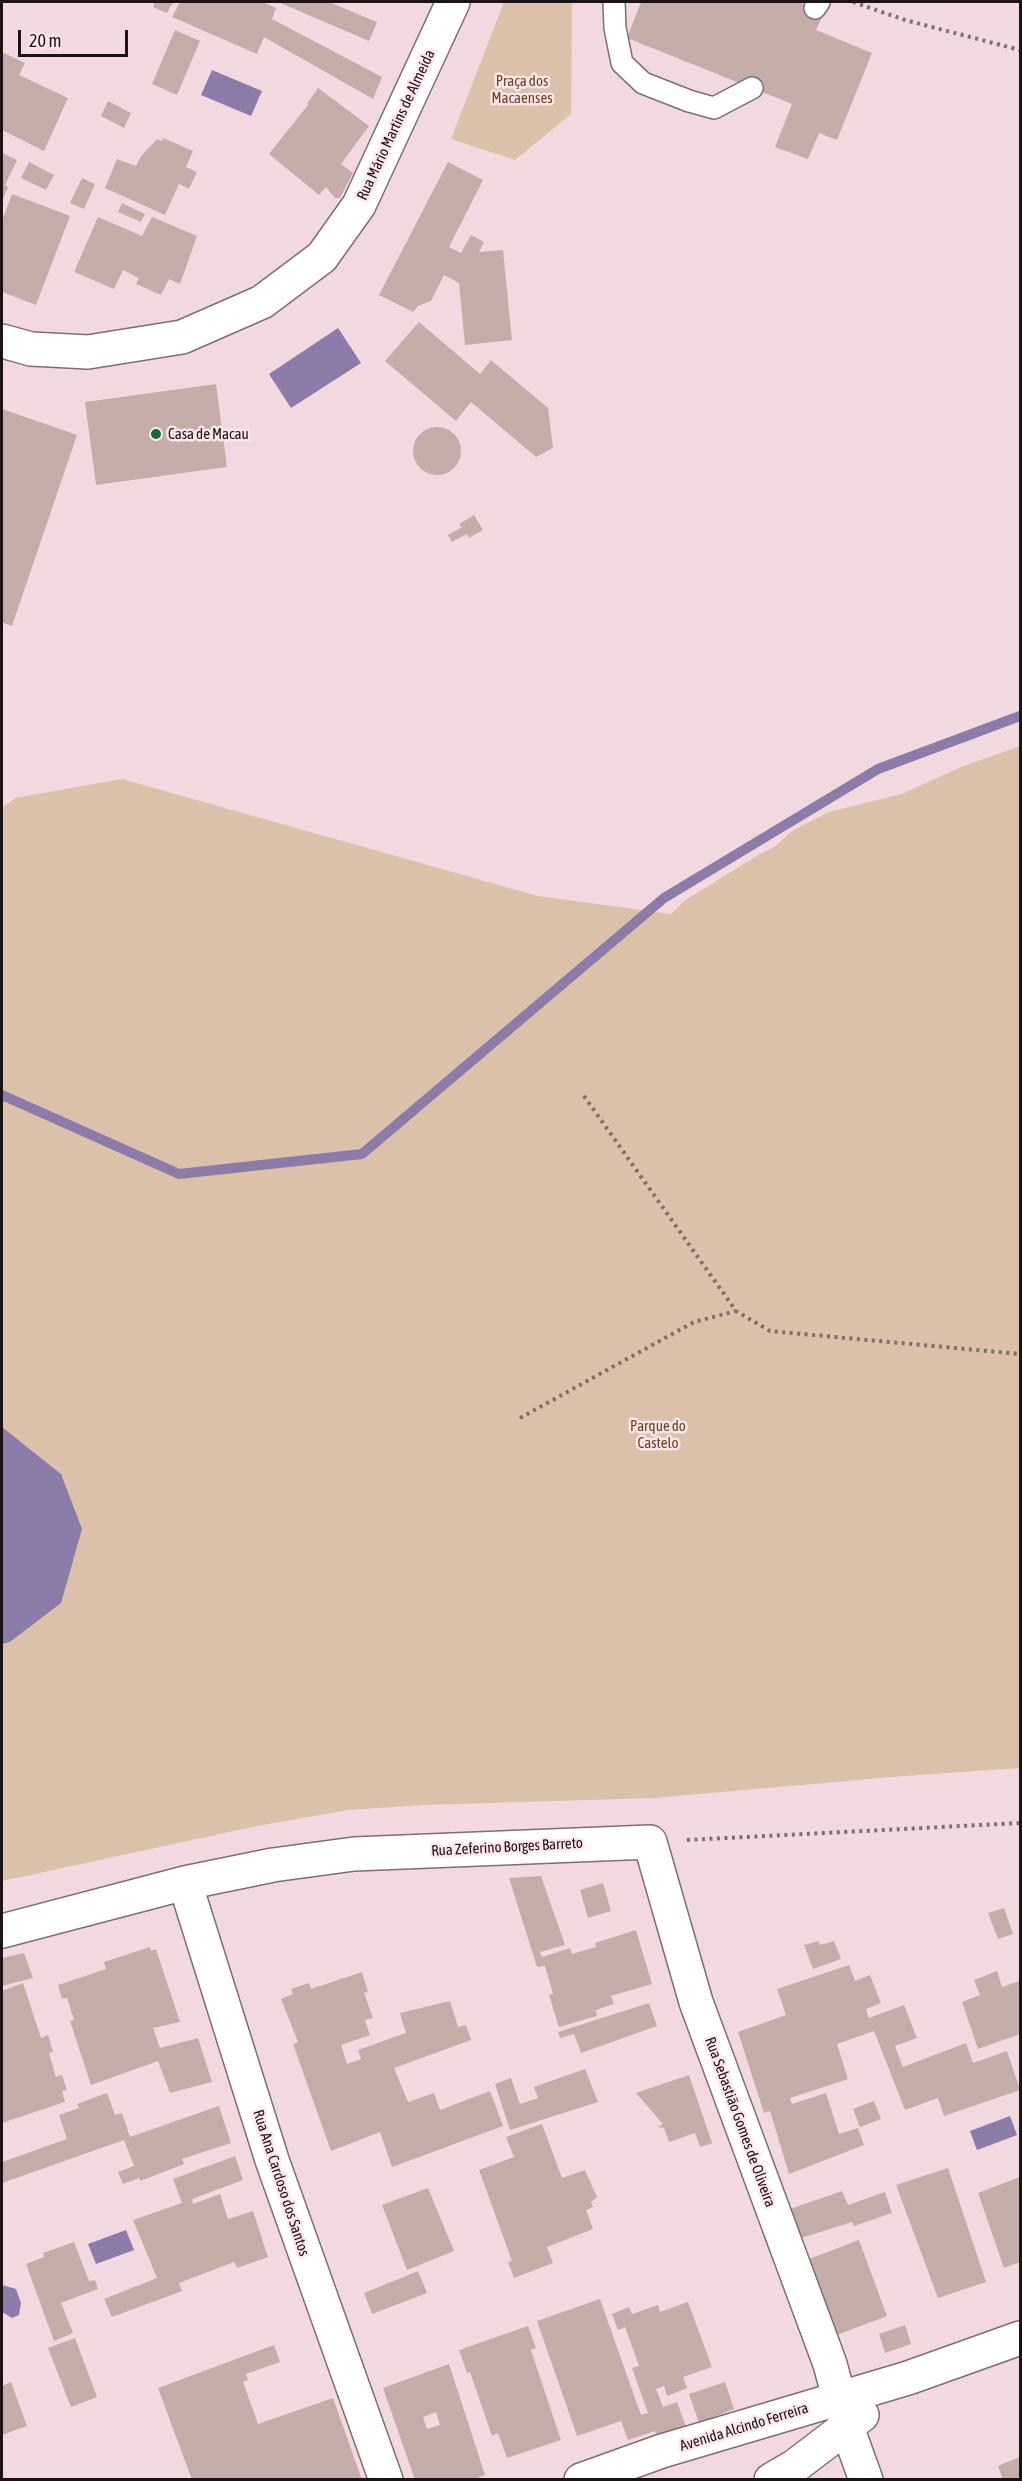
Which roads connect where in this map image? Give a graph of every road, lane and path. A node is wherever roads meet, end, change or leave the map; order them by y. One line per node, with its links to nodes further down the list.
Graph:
1 (453, 2): 6 (street, Rua Mário Martins de Almeida)
2 (614, 2): 5 (lane)
3 (853, 2): 4 (path)
4 (1020, 50)
5 (752, 87)
6 (2, 341)
7 (584, 1096): 8 (path)
8 (736, 1311): 9 (path); 10 (path)
9 (1020, 1354)
10 (520, 1418)
11 (1020, 1823): 12 (path)
12 (650, 1842): 13 (street, Rua Zeferino Borges Barreto); 16 (street, Rua Sebastião Gomes de Oliveira)
13 (185, 1883): 14 (street, Rua Zeferino Borges Barreto); 17 (street, Rua Ana Cardoso dos Santos)
14 (2, 1931)
15 (1020, 2338): 16 (street, Avenida Alcindo Ferreira)
16 (843, 2413): 18 (street, Avenida Alcindo Ferreira); 19 (street, Avenida Alcindo Ferreira); 20 (street, Rua Sebastião Gomes de Oliveira)
17 (386, 2480)
18 (581, 2480)
19 (771, 2480)
20 (866, 2480)

